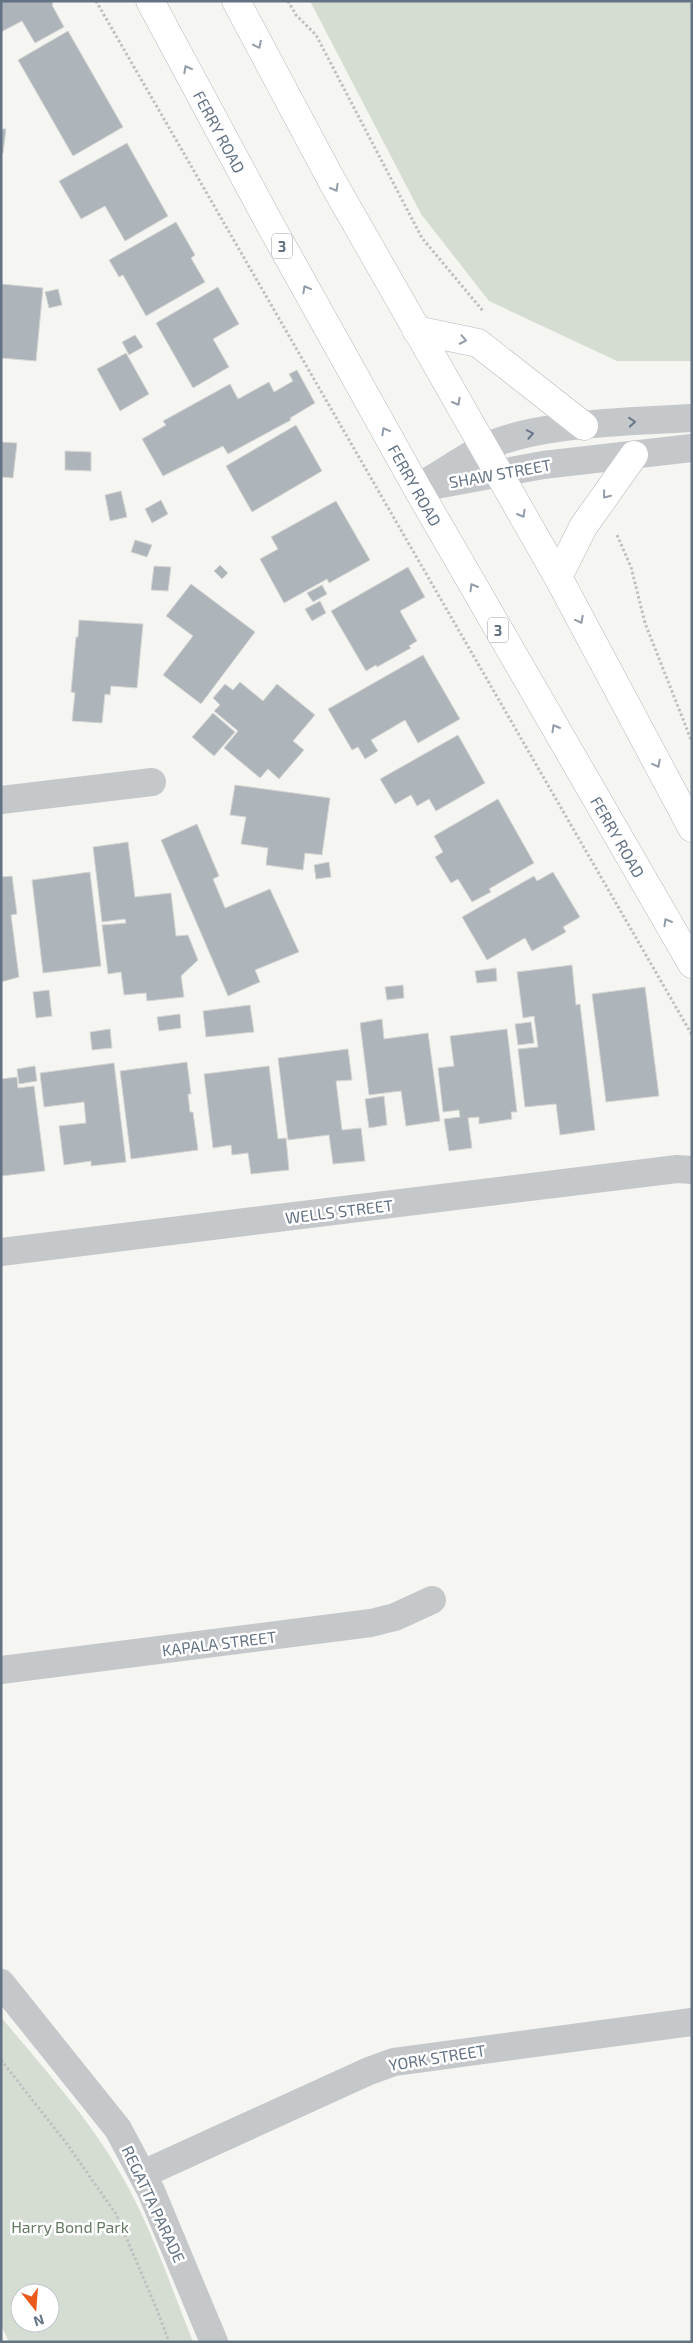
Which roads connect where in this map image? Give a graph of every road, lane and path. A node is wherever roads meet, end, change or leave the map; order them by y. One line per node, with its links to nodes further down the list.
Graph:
1 (96, 1): 21 (path)
2 (150, 1): 13 (main road, FERRY ROAD / 3, one-way to 2)
3 (236, 1): 6 (main road, one-way to 6)
4 (288, 1): 5 (path)
5 (484, 311)
6 (416, 330): 8 (main road, one-way to 8); 9 (main road, one-way to 9)
7 (692, 418): 8 (street, SHAW STREET, one-way to 7)
8 (584, 426): 9 (street, SHAW STREET, one-way to 8)
9 (484, 448): 12 (main road); 13 (street, SHAW STREET)
10 (692, 448): 11 (street, SHAW STREET)
11 (634, 455): 12 (street, SHAW STREET); 15 (main road, one-way to 15)
12 (497, 472): 13 (street, SHAW STREET); 15 (main road, one-way to 15)
13 (417, 488): 20 (main road, FERRY ROAD / 3, one-way to 13)
14 (614, 527): 16 (path)
15 (558, 577): 19 (main road, one-way to 19)
16 (692, 742)
17 (152, 782): 18 (street)
18 (1, 800)
19 (692, 828)
20 (692, 964)
21 (692, 1035)
22 (687, 1167): 23 (street, WELLS STREET)
23 (1, 1252)
24 (432, 1600): 25 (street, KAPALA STREET)
25 (1, 1670)
26 (1, 1983): 29 (street, REGATTA PARADE)
27 (692, 2022): 29 (street, YORK STREET)
28 (1, 2060): 30 (path)
29 (143, 2174): 31 (street, REGATTA PARADE)
30 (169, 2342)
31 (214, 2342)

